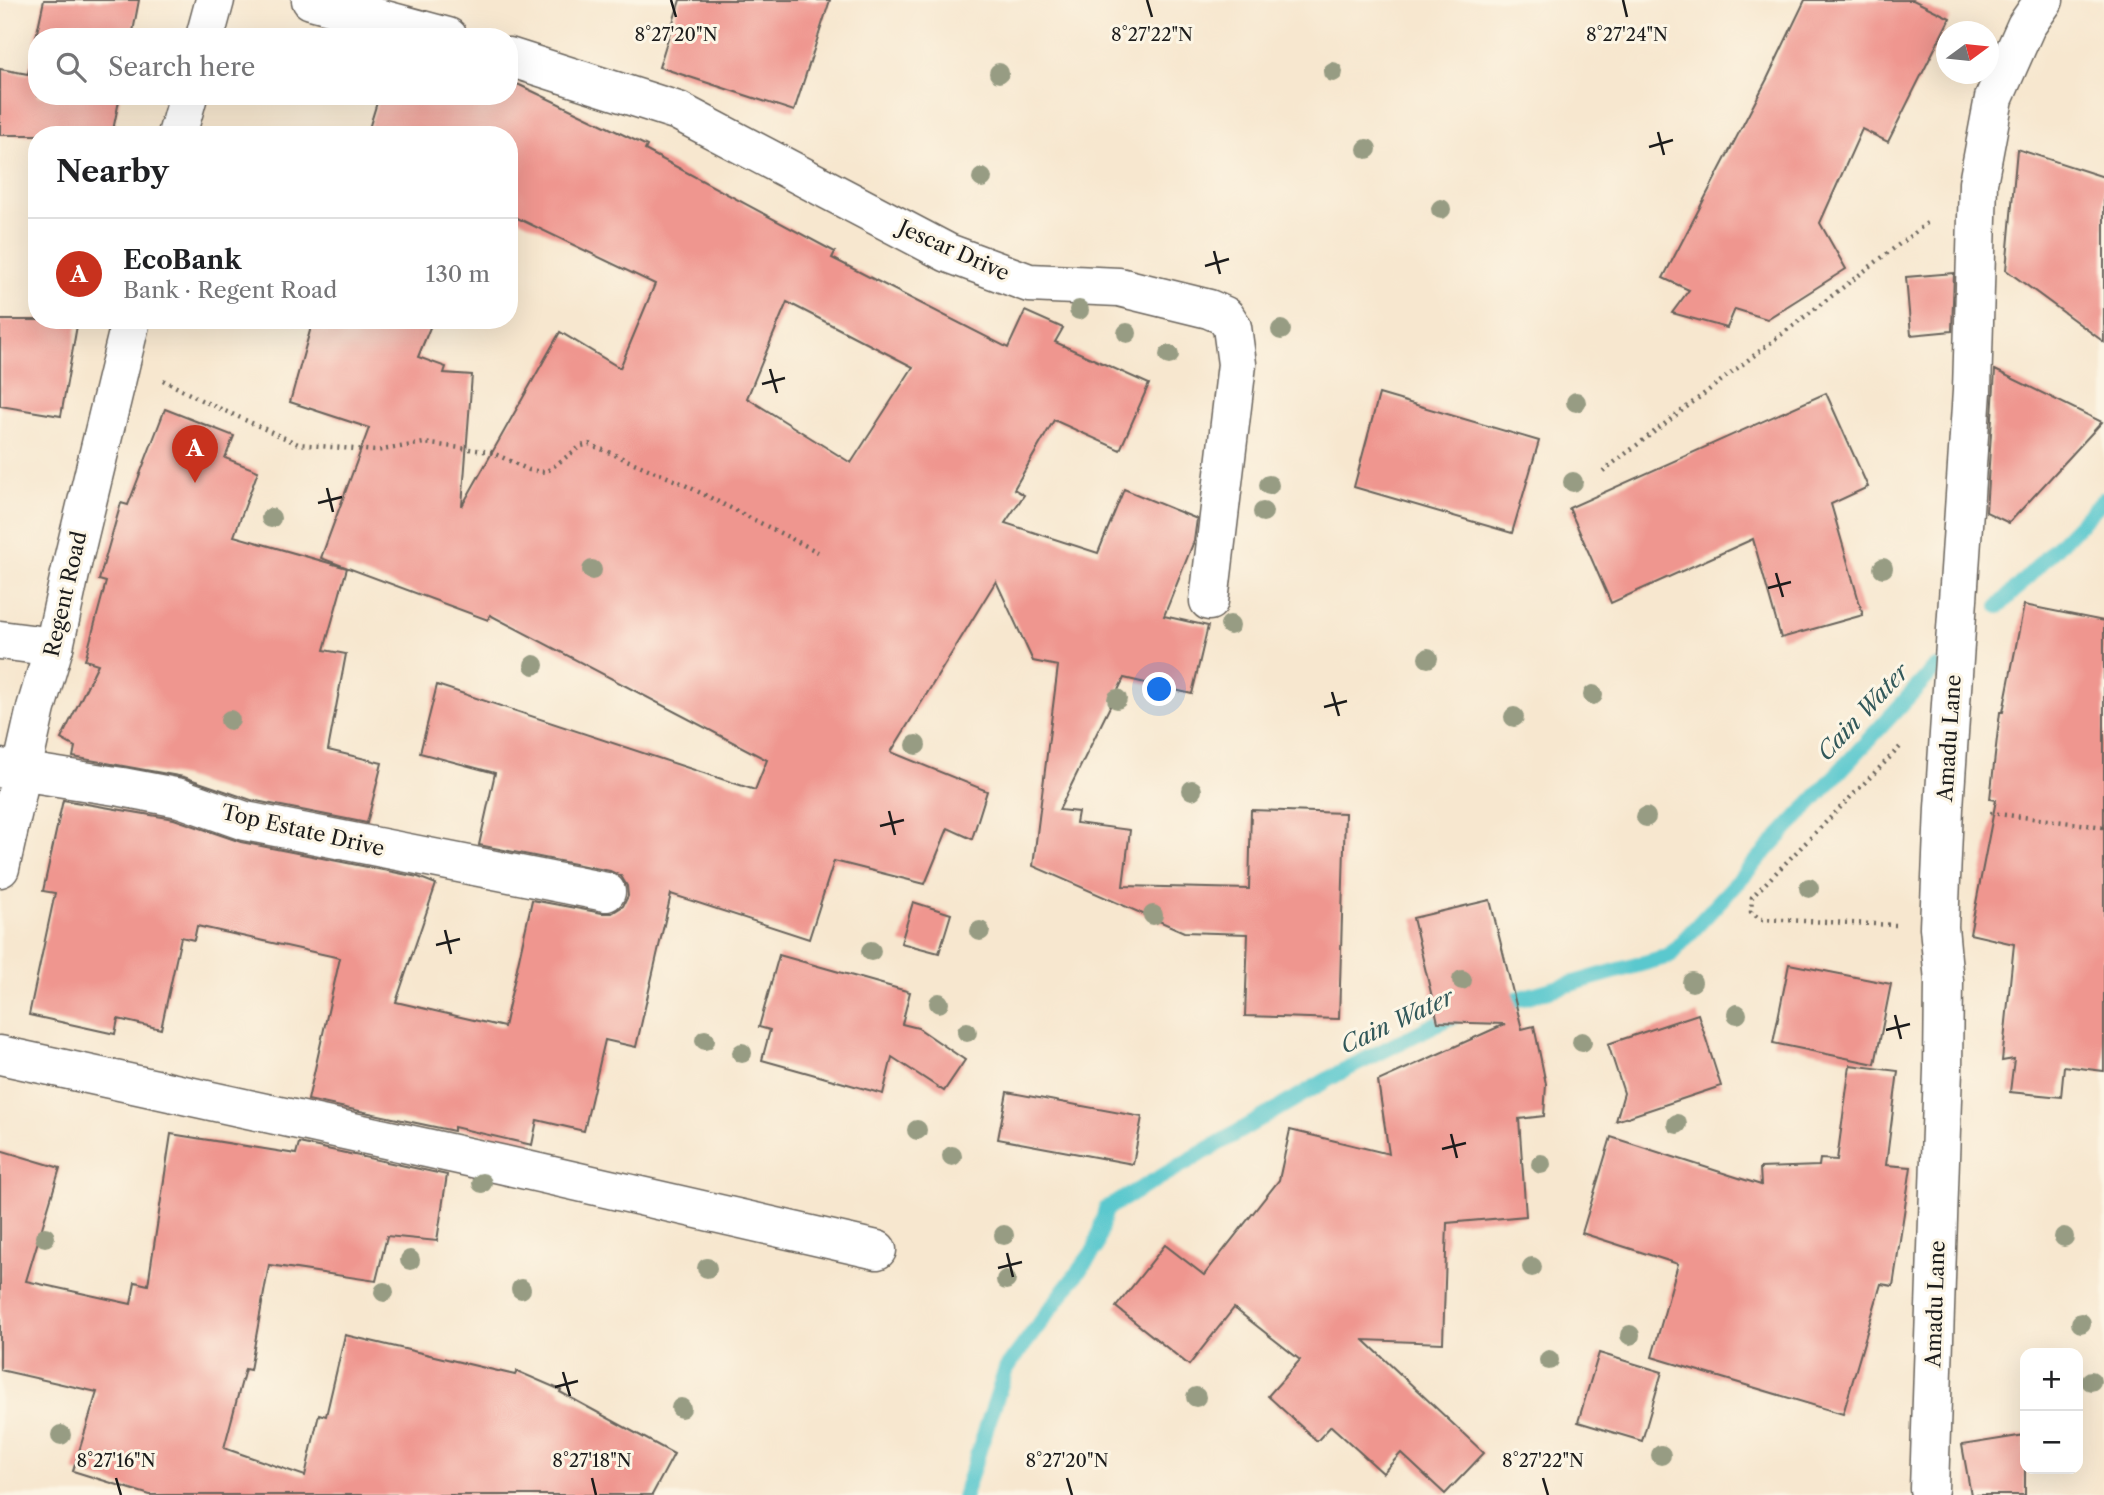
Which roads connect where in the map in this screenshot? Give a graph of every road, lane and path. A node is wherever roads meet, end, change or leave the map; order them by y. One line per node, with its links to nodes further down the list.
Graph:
1 (215, 0): 4 (street)
2 (311, 0): 5 (street)
3 (2043, 0): 9 (street, Amadu Lane)
4 (207, 28)
5 (415, 28)
6 (518, 60): 14 (street, Jescar Drive)
7 (185, 105): 8 (street)
8 (180, 126)
9 (1978, 183): 12 (path); 19 (street, Amadu Lane)
10 (129, 329): 11 (street, Regent Road)
11 (122, 359): 13 (path); 16 (street, Regent Road)
12 (1603, 471)
13 (818, 552)
14 (1209, 601)
15 (0, 640): 16 (street)
16 (54, 648): 18 (street, Regent Road)
17 (1904, 743): 23 (path)
18 (12, 770): 21 (street, Regent Road); 22 (street, Top Estate Drive)
19 (1944, 808): 20 (path); 23 (street, Amadu Lane)
20 (2104, 827)
21 (0, 868)
22 (606, 892)
23 (1939, 928): 26 (street, Amadu Lane)
24 (0, 1055): 25 (street)
25 (877, 1250)
26 (1929, 1489)

